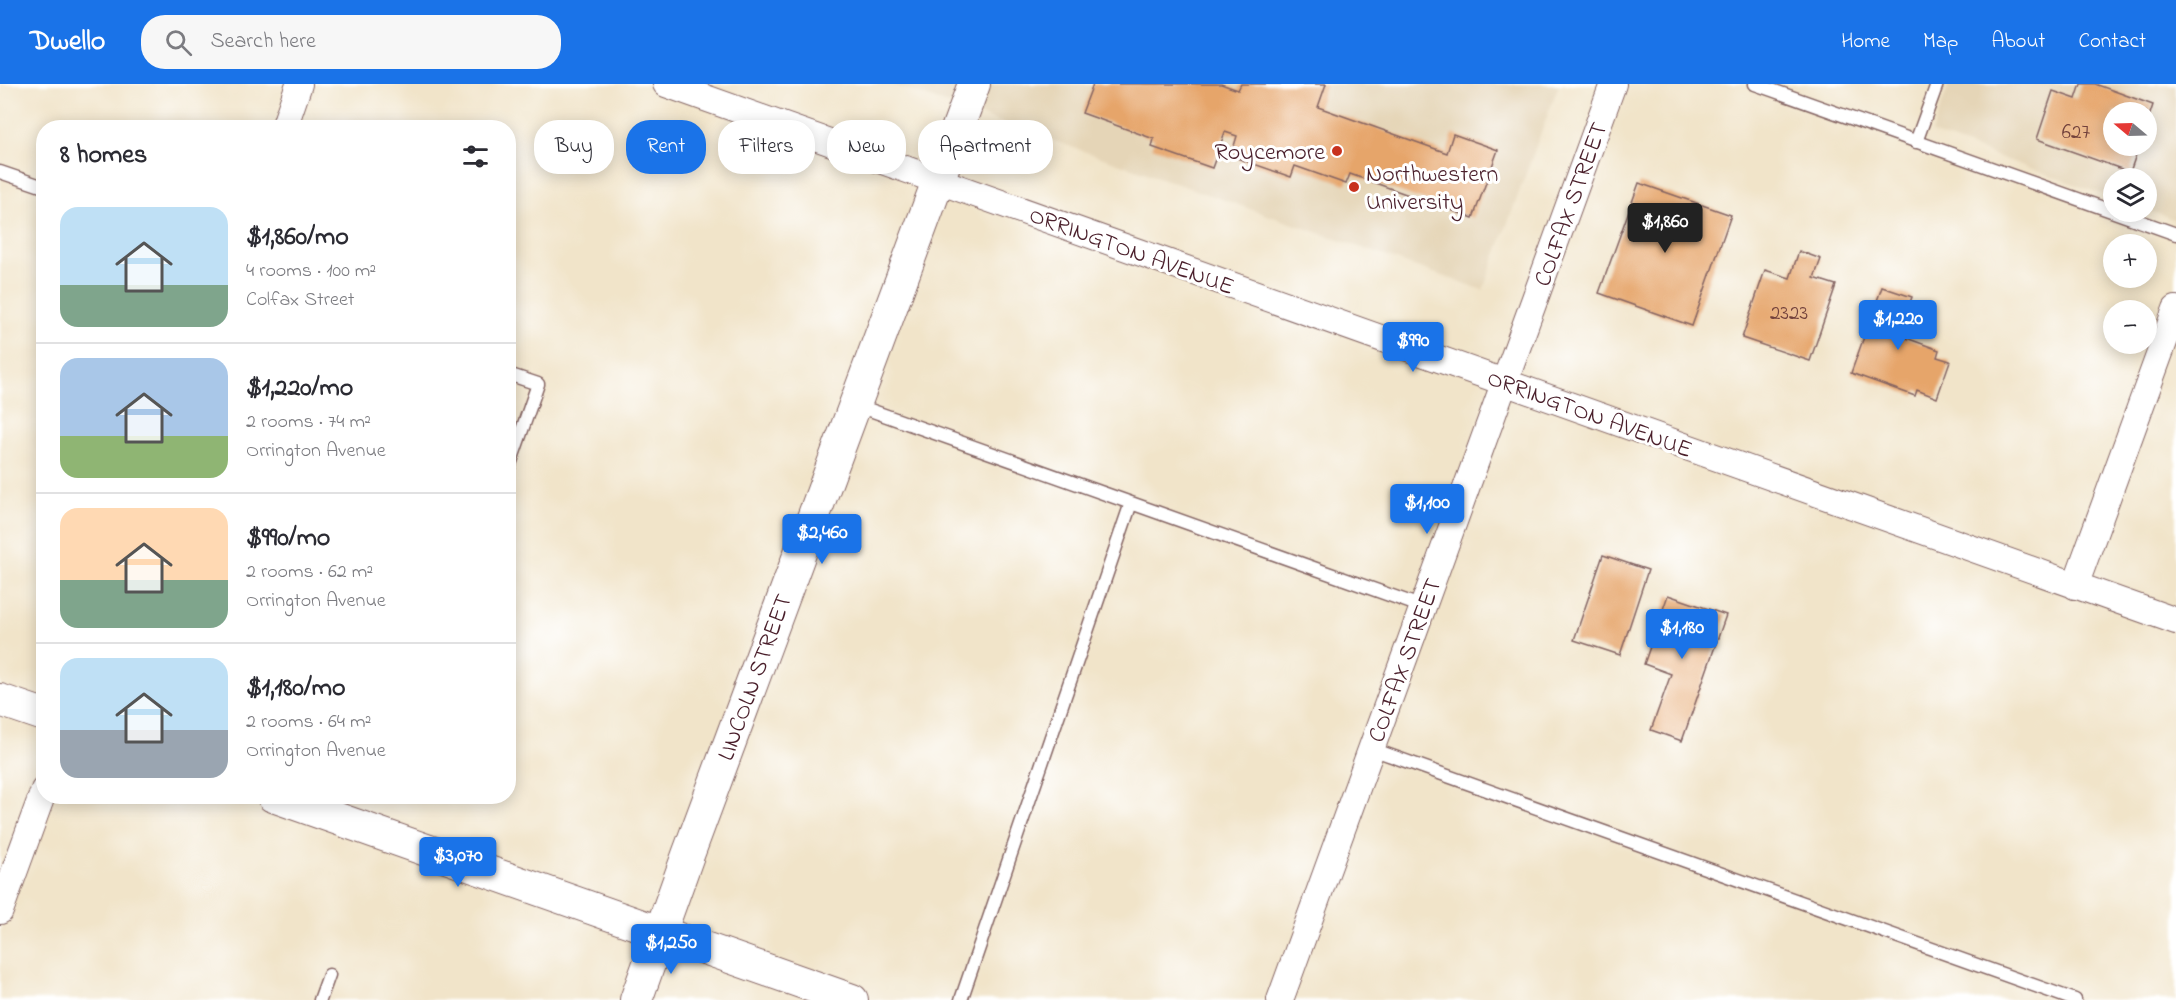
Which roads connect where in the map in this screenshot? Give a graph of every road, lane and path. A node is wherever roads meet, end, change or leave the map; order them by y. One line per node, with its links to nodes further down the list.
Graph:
1 (299, 84): 7 (street)
2 (666, 84): 10 (street, ORRINGTON AVENUE)
3 (974, 84): 10 (street, LINCOLN STREET)
4 (1613, 84): 15 (street, COLFAX STREET)
5 (1755, 84): 8 (lane)
6 (1937, 84): 8 (lane)
7 (287, 120)
8 (1916, 142): 12 (lane)
9 (0, 172): 11 (lane)
10 (939, 181): 15 (street, ORRINGTON AVENUE); 16 (street, LINCOLN STREET)
11 (36, 184)
12 (2176, 234)
13 (2176, 309): 19 (street)
14 (516, 377): 17 (lane)
15 (1505, 382): 19 (street, ORRINGTON AVENUE); 20 (street, COLFAX STREET)
16 (856, 405): 18 (lane); 28 (street, LINCOLN STREET)
17 (516, 447)
18 (1131, 503): 20 (lane); 33 (lane)
19 (2075, 586): 21 (street, ORRINGTON AVENUE)
20 (1423, 607): 24 (street, COLFAX STREET)
21 (2176, 621)
22 (0, 700): 23 (street)
23 (36, 712)
24 (1372, 749): 34 (street, COLFAX STREET); 35 (lane)
25 (39, 804): 27 (street)
26 (296, 804): 28 (street)
27 (0, 911)
28 (660, 933): 31 (street, LINCOLN STREET); 32 (street)
29 (329, 975): 30 (lane)
30 (320, 1000)
31 (636, 1000)
32 (852, 1000)
33 (961, 1000)
34 (1280, 1000)
35 (2075, 1000)

